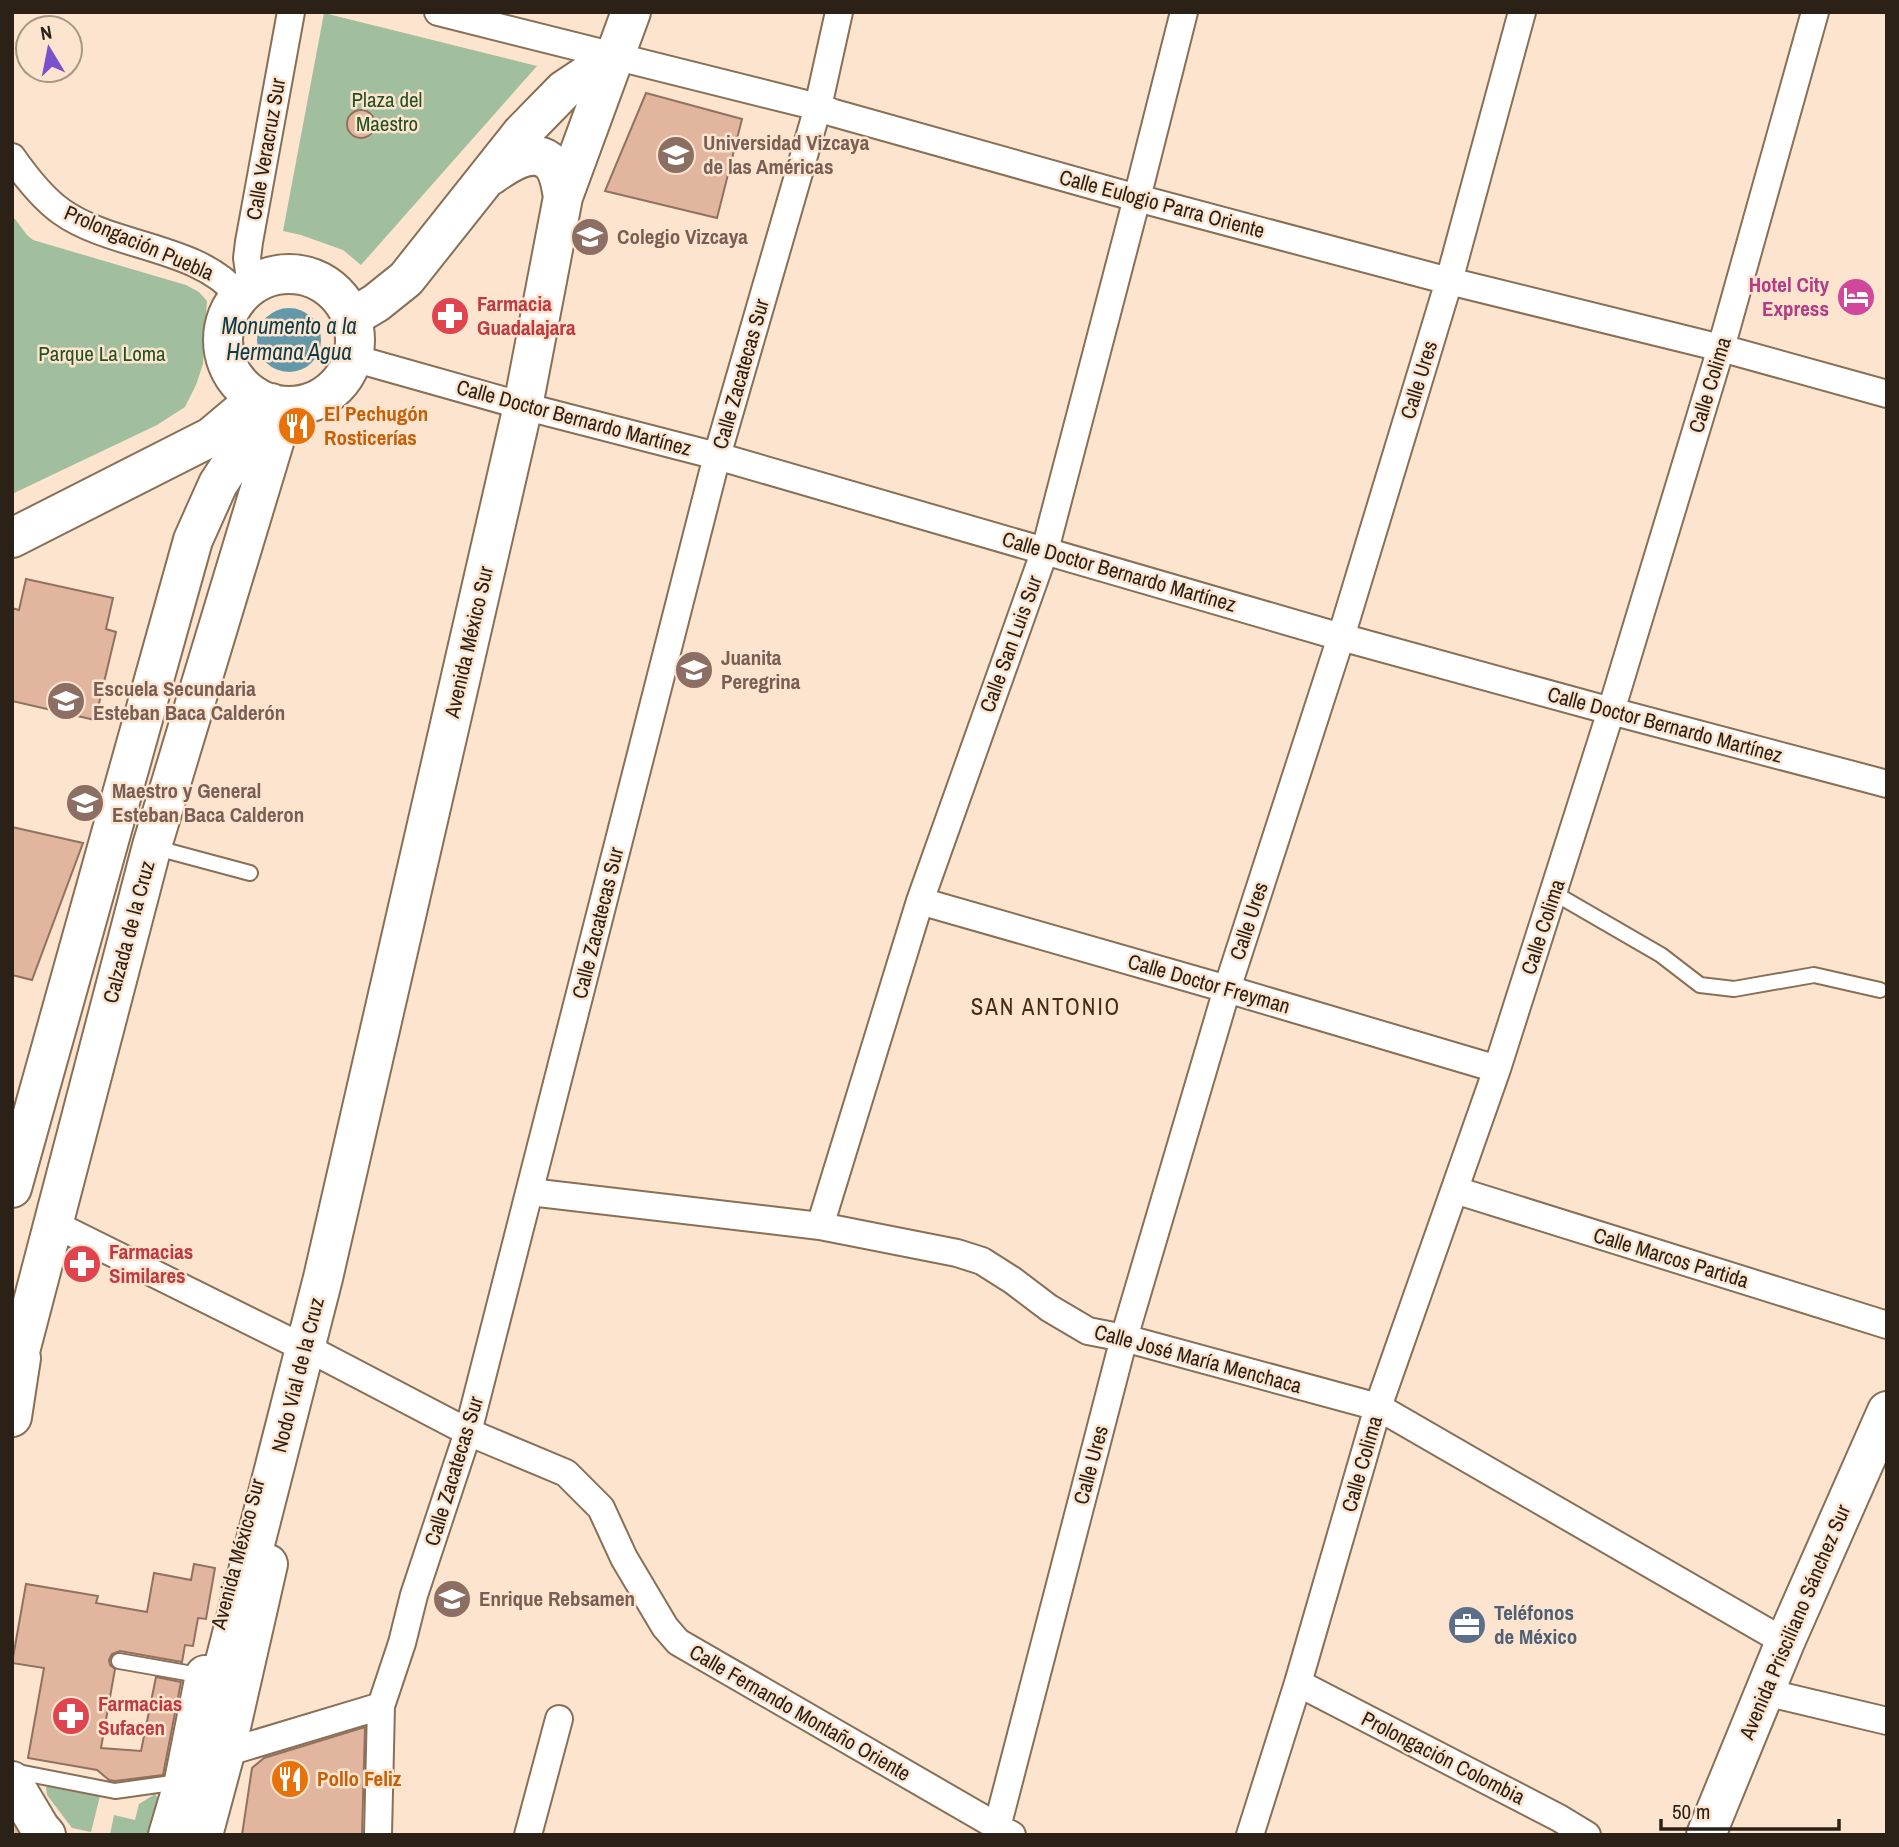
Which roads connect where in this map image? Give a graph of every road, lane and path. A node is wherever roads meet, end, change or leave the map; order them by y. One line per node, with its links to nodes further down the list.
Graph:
1 (291, 12): 15 (street, Calle Veracruz Sur)
2 (438, 12): 8 (street, Calle Eulogio Parra Oriente)
3 (631, 12): 8 (main road, Avenida México Sur)
4 (839, 12): 9 (street, Calle Zacatecas Sur)
5 (1184, 12): 13 (street, Calle San Luis Sur)
6 (1522, 12): 14 (street, Calle Ures)
7 (1815, 12): 17 (street, Calle Colima)
8 (615, 56): 9 (street, Calle Eulogio Parra Oriente); 11 (main road); 12 (main road, Avenida México Sur)
9 (818, 107): 13 (street, Calle Eulogio Parra Oriente); 22 (street, Calle Zacatecas Sur)
10 (12, 157): 15 (street, Prolongación Puebla)
11 (483, 182): 12 (main road); 16 (main road)
12 (563, 197): 21 (main road, Avenida México Sur)
13 (1137, 198): 14 (street, Calle Eulogio Parra Oriente); 25 (street, Calle San Luis Sur)
14 (1449, 281): 17 (street, Calle Eulogio Parra Oriente); 26 (street, Calle Ures)
15 (245, 291): 16 (main road); 20 (main road)
16 (351, 318): 18 (main road)
17 (1721, 348): 19 (street, Calle Eulogio Parra Oriente); 27 (street, Calle Colima)
18 (353, 358): 20 (main road); 21 (street, Calle Doctor Bernardo Martínez)
19 (1887, 394)
20 (261, 395): 23 (main road); 24 (main road); 29 (main road, Calzada de la Cruz); 33 (main road, Calzada de la Cruz)
21 (523, 406): 22 (street, Calle Doctor Bernardo Martínez); 43 (main road, Avenida México Sur)
22 (717, 456): 25 (street, Calle Doctor Bernardo Martínez); 40 (street, Calle Zacatecas Sur)
23 (12, 514)
24 (12, 538)
25 (1045, 550): 26 (street, Calle Doctor Bernardo Martínez); 32 (street, Calle San Luis Sur)
26 (1341, 637): 27 (street, Calle Doctor Bernardo Martínez); 35 (street, Calle Ures)
27 (1611, 711): 28 (street, Calle Doctor Bernardo Martínez); 31 (street, Calle Colima)
28 (1887, 783)
29 (152, 846): 30 (lane); 34 (main road, Calzada de la Cruz)
30 (250, 873)
31 (1554, 893): 36 (lane); 37 (street, Calle Colima)
32 (920, 901): 35 (street, Calle Doctor Freyman); 42 (street, Calle San Luis Sur)
33 (75, 962): 34 (main road); 38 (main road, Calzada de la Cruz)
34 (119, 969): 41 (main road, Calzada de la Cruz)
35 (1227, 989): 37 (street, Calle Doctor Freyman); 45 (street, Calle Ures)
36 (1880, 990)
37 (1497, 1069): 39 (street, Calle Colima)
38 (12, 1188)
39 (1455, 1190): 44 (street, Calle Marcos Partida); 48 (street, Calle Colima)
40 (530, 1192): 42 (street, Calle José María Menchaca); 51 (street, Calle Zacatecas Sur)
41 (52, 1223): 46 (street, Calle Fernando Montaño Oriente); 47 (main road, Calzada de la Cruz)
42 (821, 1226): 45 (street, Calle José María Menchaca)
43 (323, 1278): 46 (main road, Avenida México Sur); 58 (main road, Nodo Vial de la Cruz)
44 (1887, 1325)
45 (1124, 1338): 48 (street, Calle José María Menchaca); 65 (street, Calle Ures)
46 (305, 1348): 51 (street, Calle Fernando Montaño Oriente); 54 (main road, Avenida México Sur); 61 (main road, Avenida México Sur)
47 (17, 1366): 50 (main road, Calzada de la Cruz)
48 (1378, 1407): 52 (street, Calle José María Menchaca); 55 (street, Calle Colima)
49 (1887, 1410): 52 (main road, Avenida Prisciliano Sánchez Sur)
50 (12, 1417)
51 (468, 1432): 57 (street, Calle Zacatecas Sur); 65 (street, Calle Fernando Montaño Oriente)
52 (1785, 1642): 56 (main road, Avenida Prisciliano Sánchez Sur)
53 (119, 1661): 54 (lane)
54 (205, 1676): 64 (main road, Avenida México Sur)
55 (1298, 1683): 71 (street, Calle Colima); 72 (street, Prolongación Colombia)
56 (1765, 1692): 60 (street); 73 (main road, Avenida Prisciliano Sánchez Sur)
57 (381, 1706): 61 (street); 69 (street, Calle Zacatecas Sur)
58 (211, 1716)
59 (559, 1719): 70 (street)
60 (1887, 1721)
61 (225, 1754): 68 (main road, Avenida México Sur)
62 (12, 1770): 64 (lane)
63 (12, 1781): 66 (main road)
64 (184, 1782): 67 (main road, Avenida México Sur)
65 (1001, 1832)
66 (46, 1835)
67 (168, 1835)
68 (203, 1835)
69 (378, 1835)
70 (528, 1835)
71 (1250, 1835)
72 (1587, 1835)
73 (1706, 1835)

